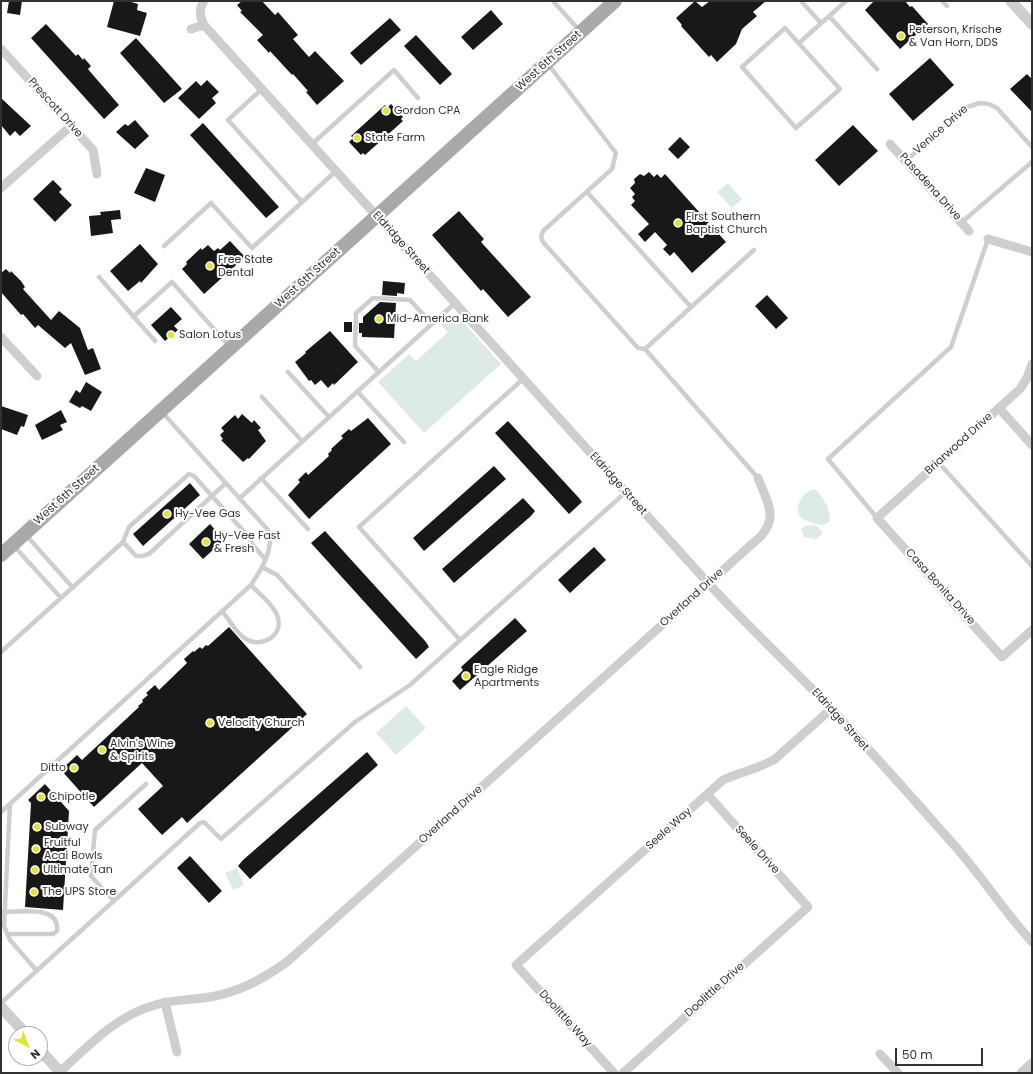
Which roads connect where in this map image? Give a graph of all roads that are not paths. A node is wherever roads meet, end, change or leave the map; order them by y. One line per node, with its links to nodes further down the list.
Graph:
1 (204, 1): 12 (street)
2 (553, 1): 14 (lane)
3 (615, 1): 14 (main road, West 6th Street)
4 (801, 1): 10 (lane)
5 (846, 1): 9 (lane)
6 (942, 1): 8 (lane)
7 (1011, 1): 11 (street)
8 (947, 6)
9 (829, 16): 10 (lane); 18 (lane)
10 (821, 23): 15 (lane)
11 (1032, 24)
12 (204, 25): 13 (street); 19 (street, Eldridge Street)
13 (191, 29)
14 (581, 32): 17 (main road, West 6th Street)
15 (799, 44): 15 (lane)
16 (1, 49): 21 (street, Prescott Drive)
17 (546, 63): 30 (lane); 32 (main road, West 6th Street)
18 (877, 69)
19 (262, 89): 22 (street, Eldridge Street); 31 (lane)
20 (418, 98): 22 (lane)
21 (70, 126): 28 (street, Prescott Drive); 29 (street)
22 (312, 144): 27 (street, Eldridge Street)
23 (890, 144): 25 (street, Pasadena Drive)
24 (1032, 147): 25 (lane, Venice Drive)
25 (906, 161): 33 (street, Pasadena Drive)
26 (1032, 162): 33 (lane)
27 (336, 171): 31 (lane); 32 (street, Eldridge Street)
28 (96, 174)
29 (1, 188)
30 (587, 192): 41 (lane); 47 (lane)
31 (302, 202): 36 (lane)
32 (377, 216): 40 (street, Eldridge Street); 46 (main road, West 6th Street)
33 (962, 222): 34 (street, Pasadena Drive)
34 (969, 230)
35 (988, 239): 38 (street); 68 (lane)
36 (164, 246)
37 (754, 250): 41 (lane)
38 (1032, 252)
39 (99, 278): 42 (lane)
40 (455, 303): 43 (lane); 52 (street, Eldridge Street)
41 (691, 307): 47 (lane)
42 (133, 317): 45 (lane); 46 (lane)
43 (432, 324): 50 (lane); 50 (lane)
44 (1, 337): 51 (street)
45 (155, 341)
46 (231, 348): 56 (main road, West 6th Street)
47 (644, 349): 63 (lane)
48 (1032, 364): 55 (street, Briarwood Drive)
49 (288, 372): 57 (lane)
50 (379, 372): 53 (lane)
51 (37, 376)
52 (523, 379): 65 (street, Eldridge Street); 83 (lane)
53 (357, 391): 57 (lane); 59 (lane)
54 (262, 397): 58 (lane)
55 (999, 408): 60 (street); 61 (street, Briarwood Drive)
56 (161, 411): 64 (lane); 70 (main road, West 6th Street)
57 (328, 417): 58 (lane)
58 (302, 442): 62 (lane)
59 (404, 442)
60 (1032, 445)
61 (938, 462): 68 (street, Briarwood Drive); 76 (lane)
62 (262, 478): 67 (lane); 69 (lane)
63 (758, 478): 77 (street, Overland Drive)
64 (226, 483): 66 (lane); 67 (lane)
65 (626, 492): 77 (street, Eldridge Street); 83 (lane)
66 (212, 496): 71 (lane); 71 (lane); 74 (lane)
67 (240, 498): 74 (lane)
68 (877, 518): 82 (street, Casa Bonita Drive)
69 (308, 529)
70 (24, 534): 72 (main road, West 6th Street); 79 (lane)
71 (123, 542): 79 (lane)
72 (13, 544): 73 (main road, West 6th Street); 80 (lane)
73 (1, 555)
74 (265, 559): 75 (lane)
75 (262, 566): 78 (lane); 85 (lane)
76 (1032, 566)
77 (708, 583): 86 (street, Eldridge Street); 98 (street, Overland Drive)
78 (251, 585): 81 (lane); 81 (lane)
79 (73, 588): 80 (lane)
80 (61, 598): 84 (lane)
81 (222, 611): 89 (lane)
82 (1032, 630)
83 (460, 640): 91 (lane)
84 (1, 652)
85 (360, 667)
86 (831, 709): 88 (street, Seele Way); 95 (street, Eldridge Street)
87 (146, 784): 91 (lane)
88 (707, 794): 92 (street, Seele Drive); 96 (street, Seele Way)
89 (10, 804): 90 (lane); 93 (lane)
90 (1, 812)
91 (114, 901): 97 (lane)
92 (808, 907): 108 (street, Doolittle Drive)
93 (3, 908): 94 (lane); 94 (lane)
94 (7, 934): 97 (lane)
95 (1032, 942)
96 (516, 965): 107 (street, Doolittle Way)
97 (37, 971): 99 (lane)
98 (165, 1002): 102 (street); 106 (street, Overland Drive)
99 (1, 1003)
100 (1, 1007): 101 (street)
101 (19, 1026)
102 (178, 1052)
103 (880, 1054): 109 (street)
104 (48, 1059): 106 (street)
105 (1032, 1064): 110 (street)
106 (60, 1073)
107 (614, 1073)
108 (623, 1073)
109 (898, 1073)
110 (1022, 1073)

